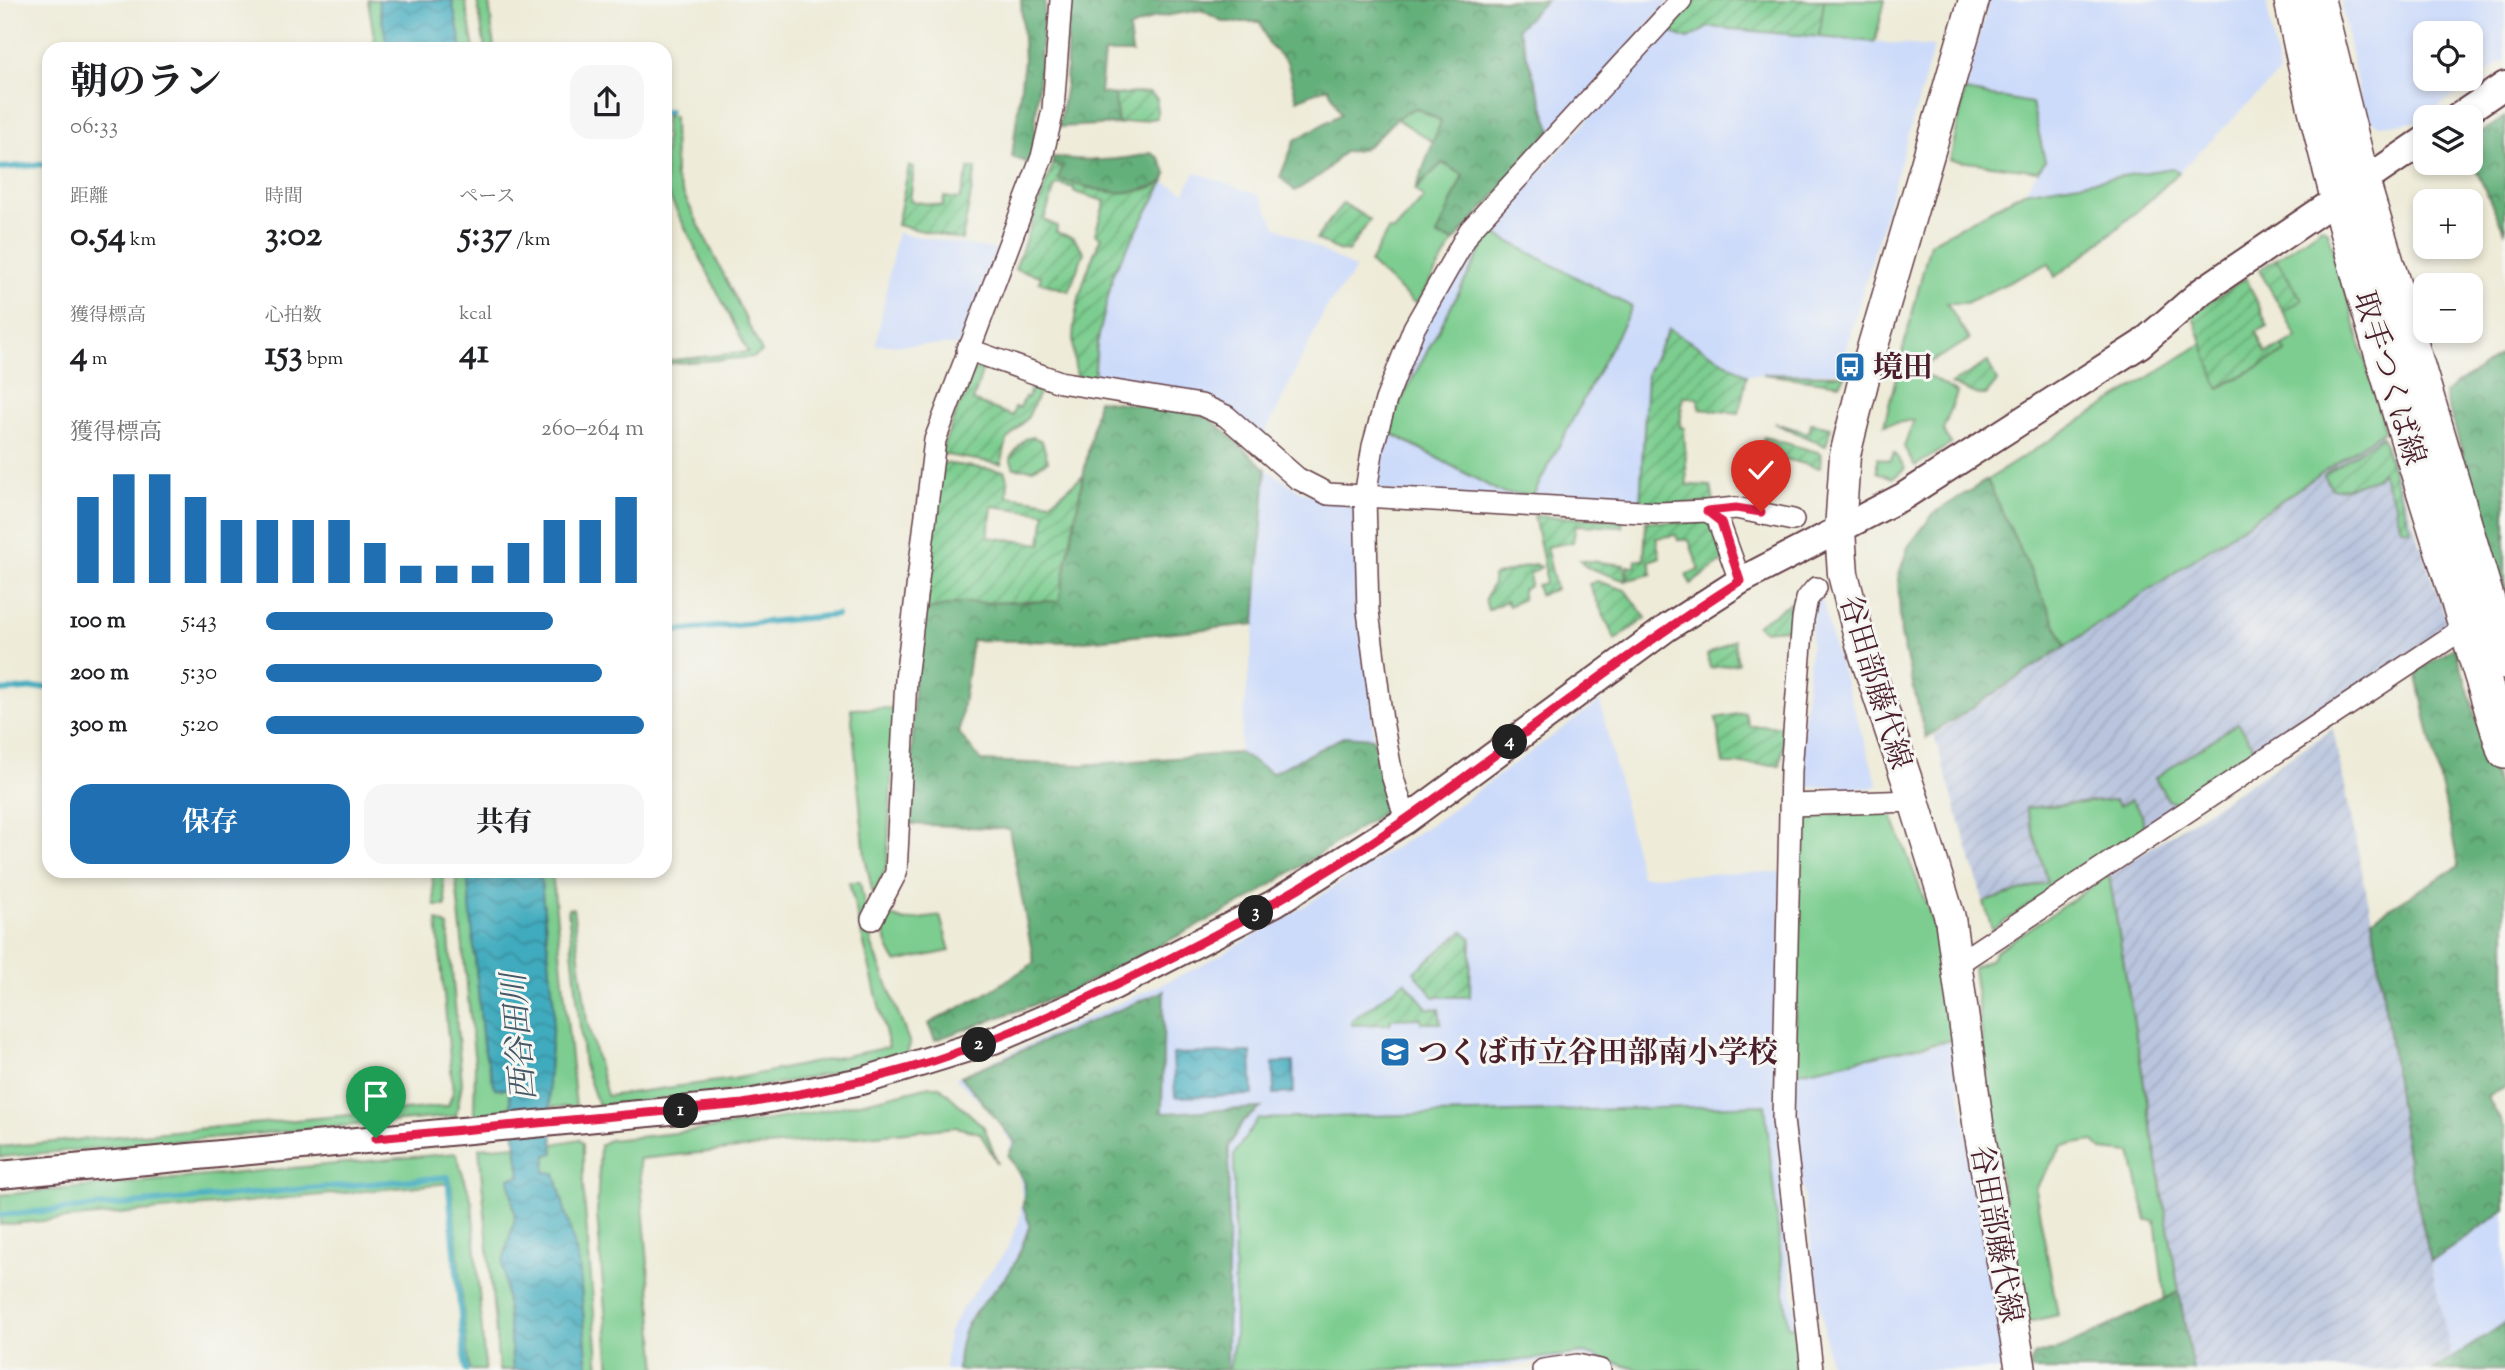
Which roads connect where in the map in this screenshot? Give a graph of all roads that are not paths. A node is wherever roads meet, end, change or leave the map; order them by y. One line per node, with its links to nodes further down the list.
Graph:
1 (1061, 0): 10 (street)
2 (1681, 0): 11 (street)
3 (1974, 0): 14 (main road, 谷田部藤代線)
4 (2292, 0): 9 (main road, 取手つくば線)
5 (2317, 0): 9 (main road, 取手つくば線)
6 (2505, 85): 7 (street)
7 (2476, 105)
8 (2413, 148): 9 (street)
9 (2350, 191): 14 (street); 17 (main road, 取手つくば線); 18 (main road, 取手つくば線)
10 (967, 349): 11 (street); 23 (street)
11 (1364, 497): 12 (street); 22 (street)
12 (1707, 511): 13 (street); 15 (street)
13 (1793, 520)
14 (1840, 531): 15 (street); 20 (main road, 谷田部藤代線)
15 (1740, 581): 22 (street)
16 (1816, 587): 21 (street)
17 (2468, 626): 19 (main road, 取手つくば線); 24 (street)
18 (2505, 660)
19 (2505, 751)
20 (1914, 801): 21 (street); 24 (main road, 谷田部藤代線)
21 (1791, 805): 28 (street)
22 (1406, 820): 25 (street)
23 (872, 919)
24 (1954, 966): 29 (main road, 谷田部藤代線)
25 (0, 1175)
26 (1543, 1370): 27 (street)
27 (1600, 1370)
28 (1812, 1370)
29 (2021, 1370)

